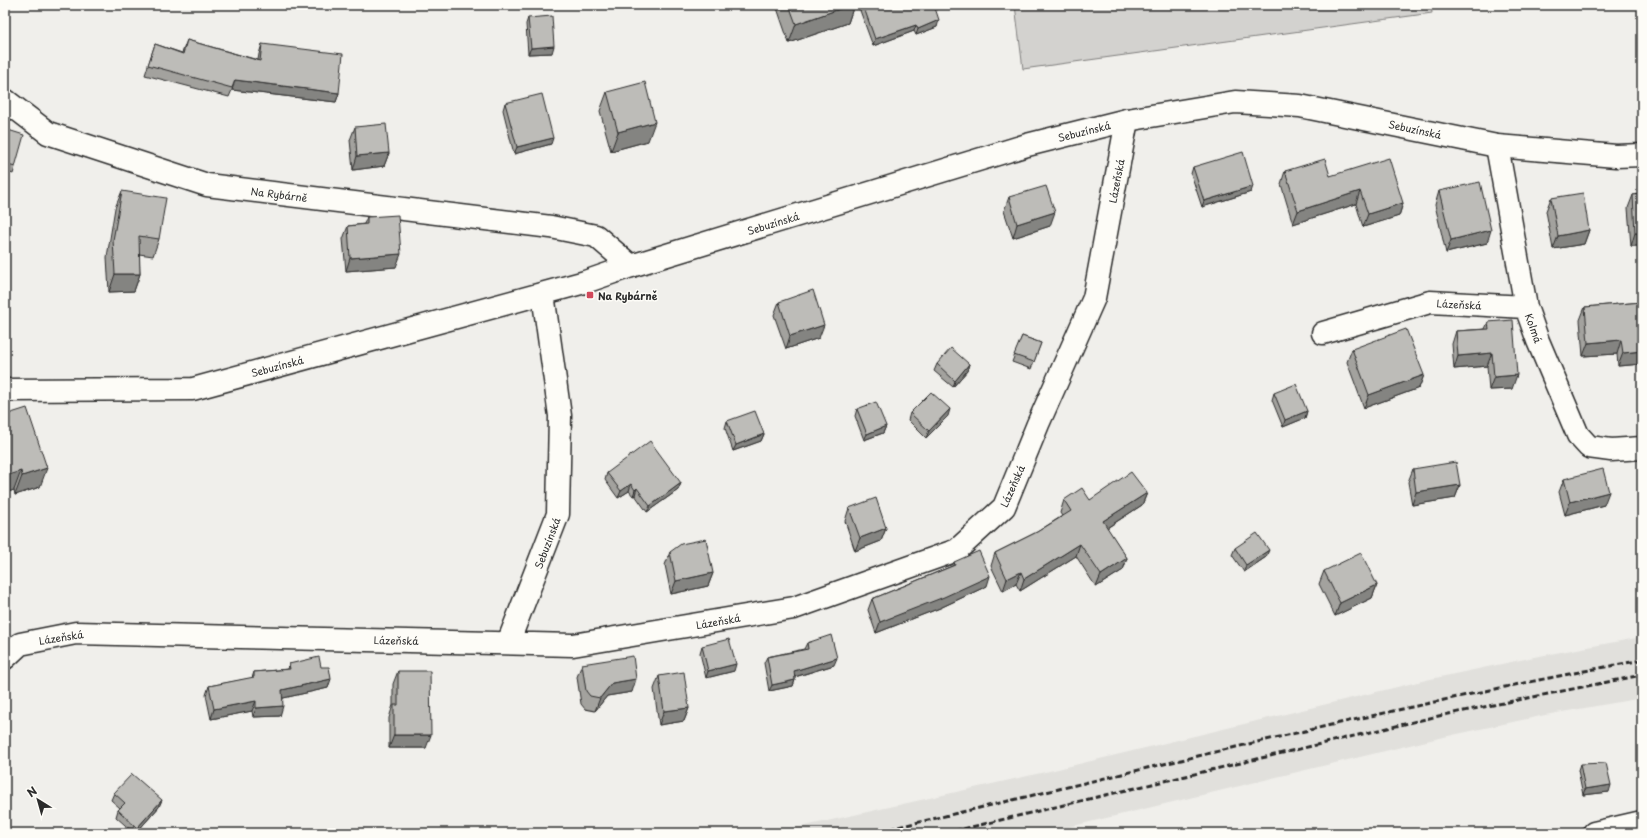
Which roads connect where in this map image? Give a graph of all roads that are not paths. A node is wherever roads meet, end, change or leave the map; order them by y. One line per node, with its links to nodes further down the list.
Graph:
1 (5, 100): 5 (street, Na Rybárně)
2 (1127, 120): 3 (street, Sebuzínská); 5 (street, Sebuzínská); 11 (street, Lázeňská)
3 (1497, 146): 4 (street, Sebuzínská); 7 (street, Kolmá)
4 (1642, 156)
5 (631, 266): 6 (street, Sebuzínská)
6 (543, 294): 9 (street, Sebuzínská); 11 (street, Sebuzínská)
7 (1526, 307): 8 (street, Lázeňská); 10 (street, Kolmá)
8 (1324, 333)
9 (5, 390)
10 (1642, 448)
11 (508, 643): 12 (street, Lázeňská)
12 (5, 658)
13 (1642, 822): 14 (street)
14 (1594, 833)

